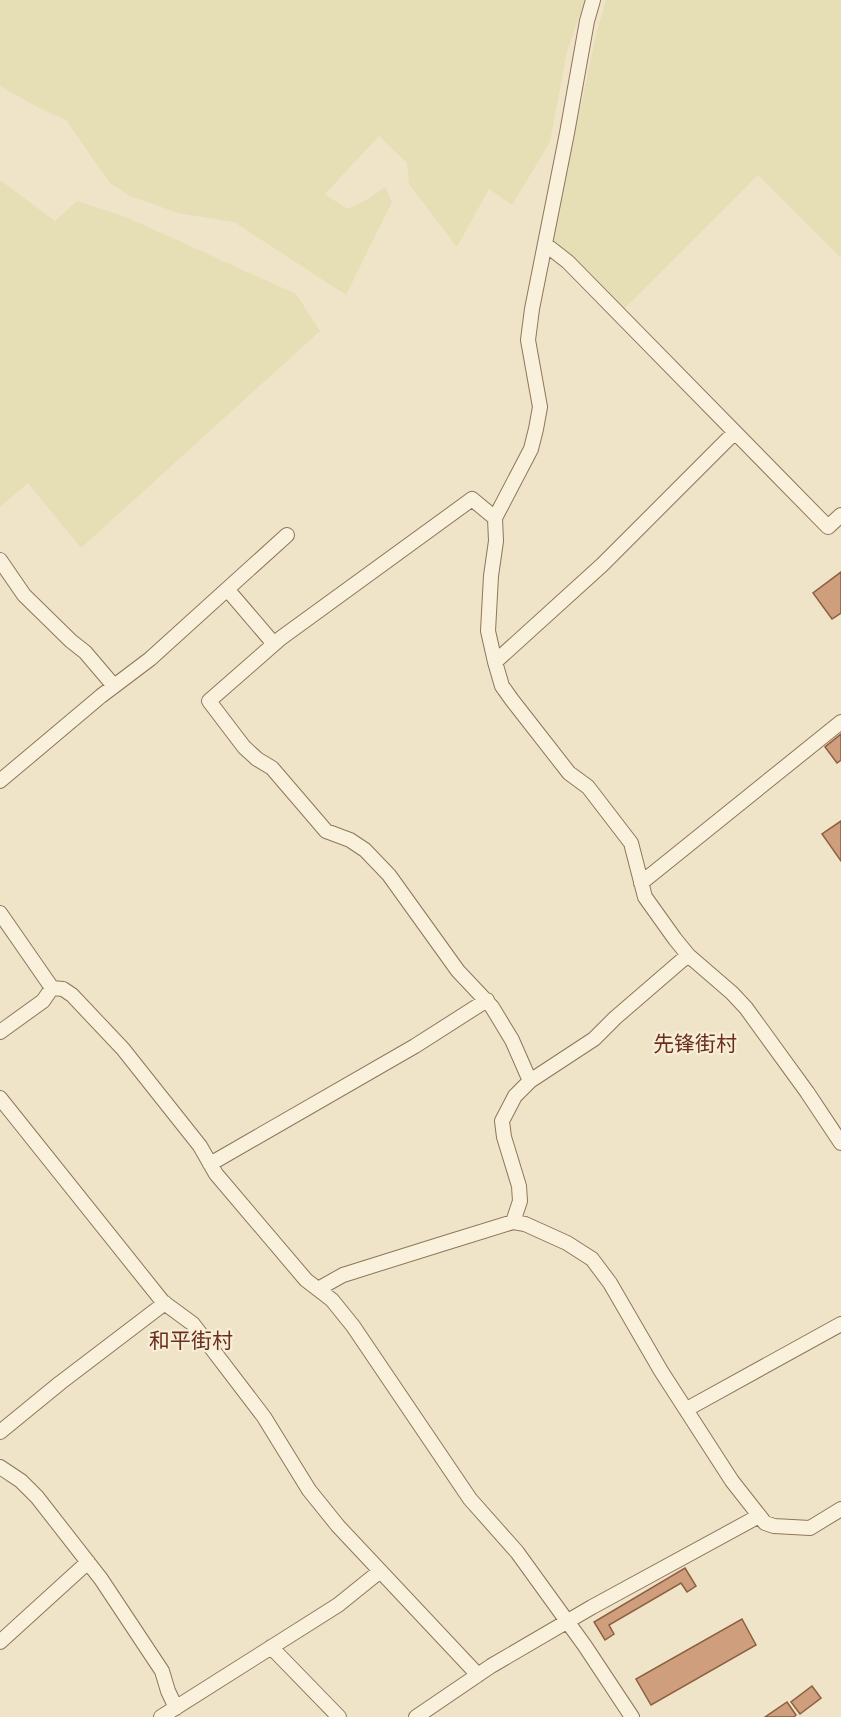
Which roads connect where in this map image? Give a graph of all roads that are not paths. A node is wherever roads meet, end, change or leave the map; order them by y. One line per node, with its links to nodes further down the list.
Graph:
1 (593, 0): 2 (street)
2 (545, 244): 3 (street); 5 (street)
3 (735, 432): 4 (street); 10 (street)
4 (841, 515)
5 (495, 518): 9 (street); 10 (street)
6 (287, 535): 8 (street)
7 (0, 560): 11 (street)
8 (227, 589): 9 (street); 11 (street)
9 (274, 644): 18 (street)
10 (495, 662): 14 (street)
11 (114, 686): 13 (street)
12 (841, 722): 14 (street)
13 (0, 781)
14 (641, 883): 16 (street)
15 (0, 913): 17 (street)
16 (688, 955): 20 (street); 22 (street)
17 (52, 988): 19 (street); 23 (street)
18 (487, 1000): 20 (street); 23 (street)
19 (0, 1032)
20 (530, 1081): 24 (street)
21 (0, 1098): 26 (street)
22 (841, 1143)
23 (210, 1164): 25 (street)
24 (513, 1222): 25 (street); 28 (street)
25 (318, 1289): 35 (street)
26 (165, 1303): 29 (street); 34 (street)
27 (841, 1324): 28 (street)
28 (687, 1409): 32 (street)
29 (0, 1432)
30 (0, 1467): 33 (street)
31 (841, 1509): 32 (street)
32 (759, 1516): 35 (street)
33 (88, 1562): 36 (street); 39 (street)
34 (379, 1572): 37 (street); 38 (street)
35 (567, 1622): 38 (street); 43 (street)
36 (0, 1642)
37 (271, 1647): 39 (street); 41 (street)
38 (478, 1675): 42 (street)
39 (176, 1708): 40 (street)
40 (161, 1717)
41 (339, 1717)
42 (416, 1717)
43 (632, 1717)

